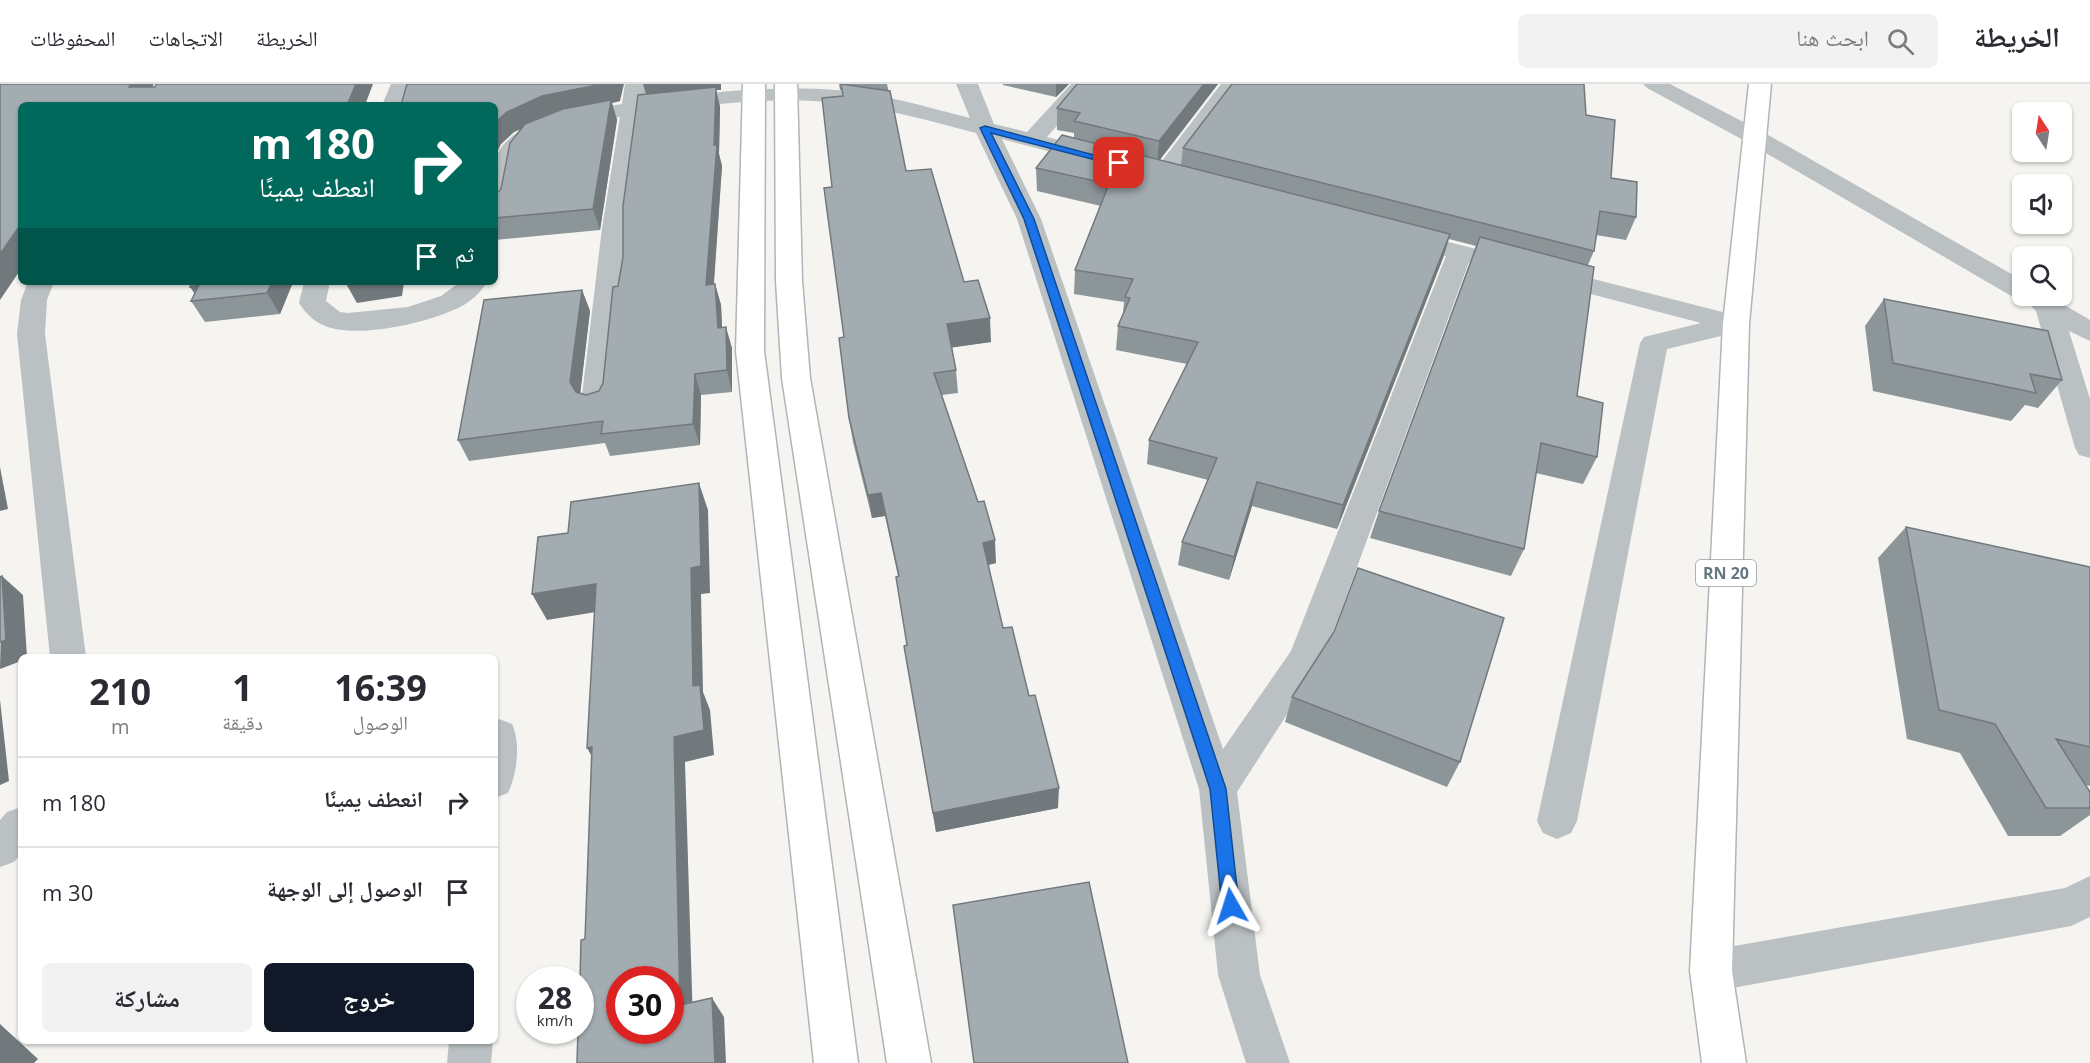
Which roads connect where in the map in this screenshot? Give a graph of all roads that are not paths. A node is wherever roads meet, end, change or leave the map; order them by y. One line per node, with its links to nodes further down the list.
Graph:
1 (402, 84): 10 (street)
2 (636, 84): 11 (street)
3 (967, 84): 12 (street)
4 (1083, 84): 14 (street)
5 (1232, 84): 15 (street)
6 (1654, 84): 13 (street)
7 (1761, 84): 13 (main road, RN 20)
8 (786, 89): 9 (street); 12 (street); 42 (main road)
9 (753, 90): 11 (street); 41 (main road)
10 (394, 102)
11 (632, 108): 17 (street); 28 (street)
12 (985, 128): 14 (street); 33 (street)
13 (1755, 137): 23 (street); 26 (main road, RN 20)
14 (1032, 140): 15 (street)
15 (1141, 169): 16 (street)
16 (1186, 181)
17 (498, 196)
18 (1380, 231): 19 (street)
19 (1460, 252): 26 (street); 33 (street)
20 (40, 285): 30 (street)
21 (316, 285): 22 (street)
22 (472, 285)
23 (2012, 285)
24 (2041, 306): 29 (street)
25 (2047, 306): 27 (street)
26 (1736, 324): 34 (street); 38 (main road, RN 20)
27 (2090, 332)
28 (595, 404)
29 (2090, 448)
30 (68, 654)
31 (499, 735): 32 (street)
32 (498, 746)
33 (1218, 789): 43 (street)
34 (1557, 821)
35 (18, 828): 36 (street)
36 (0, 849)
37 (2090, 895): 38 (street)
38 (1711, 971): 44 (main road, RN 20)
39 (471, 1044): 40 (street)
40 (469, 1063)
41 (836, 1063)
42 (909, 1063)
43 (1268, 1063)
44 (1724, 1063)

